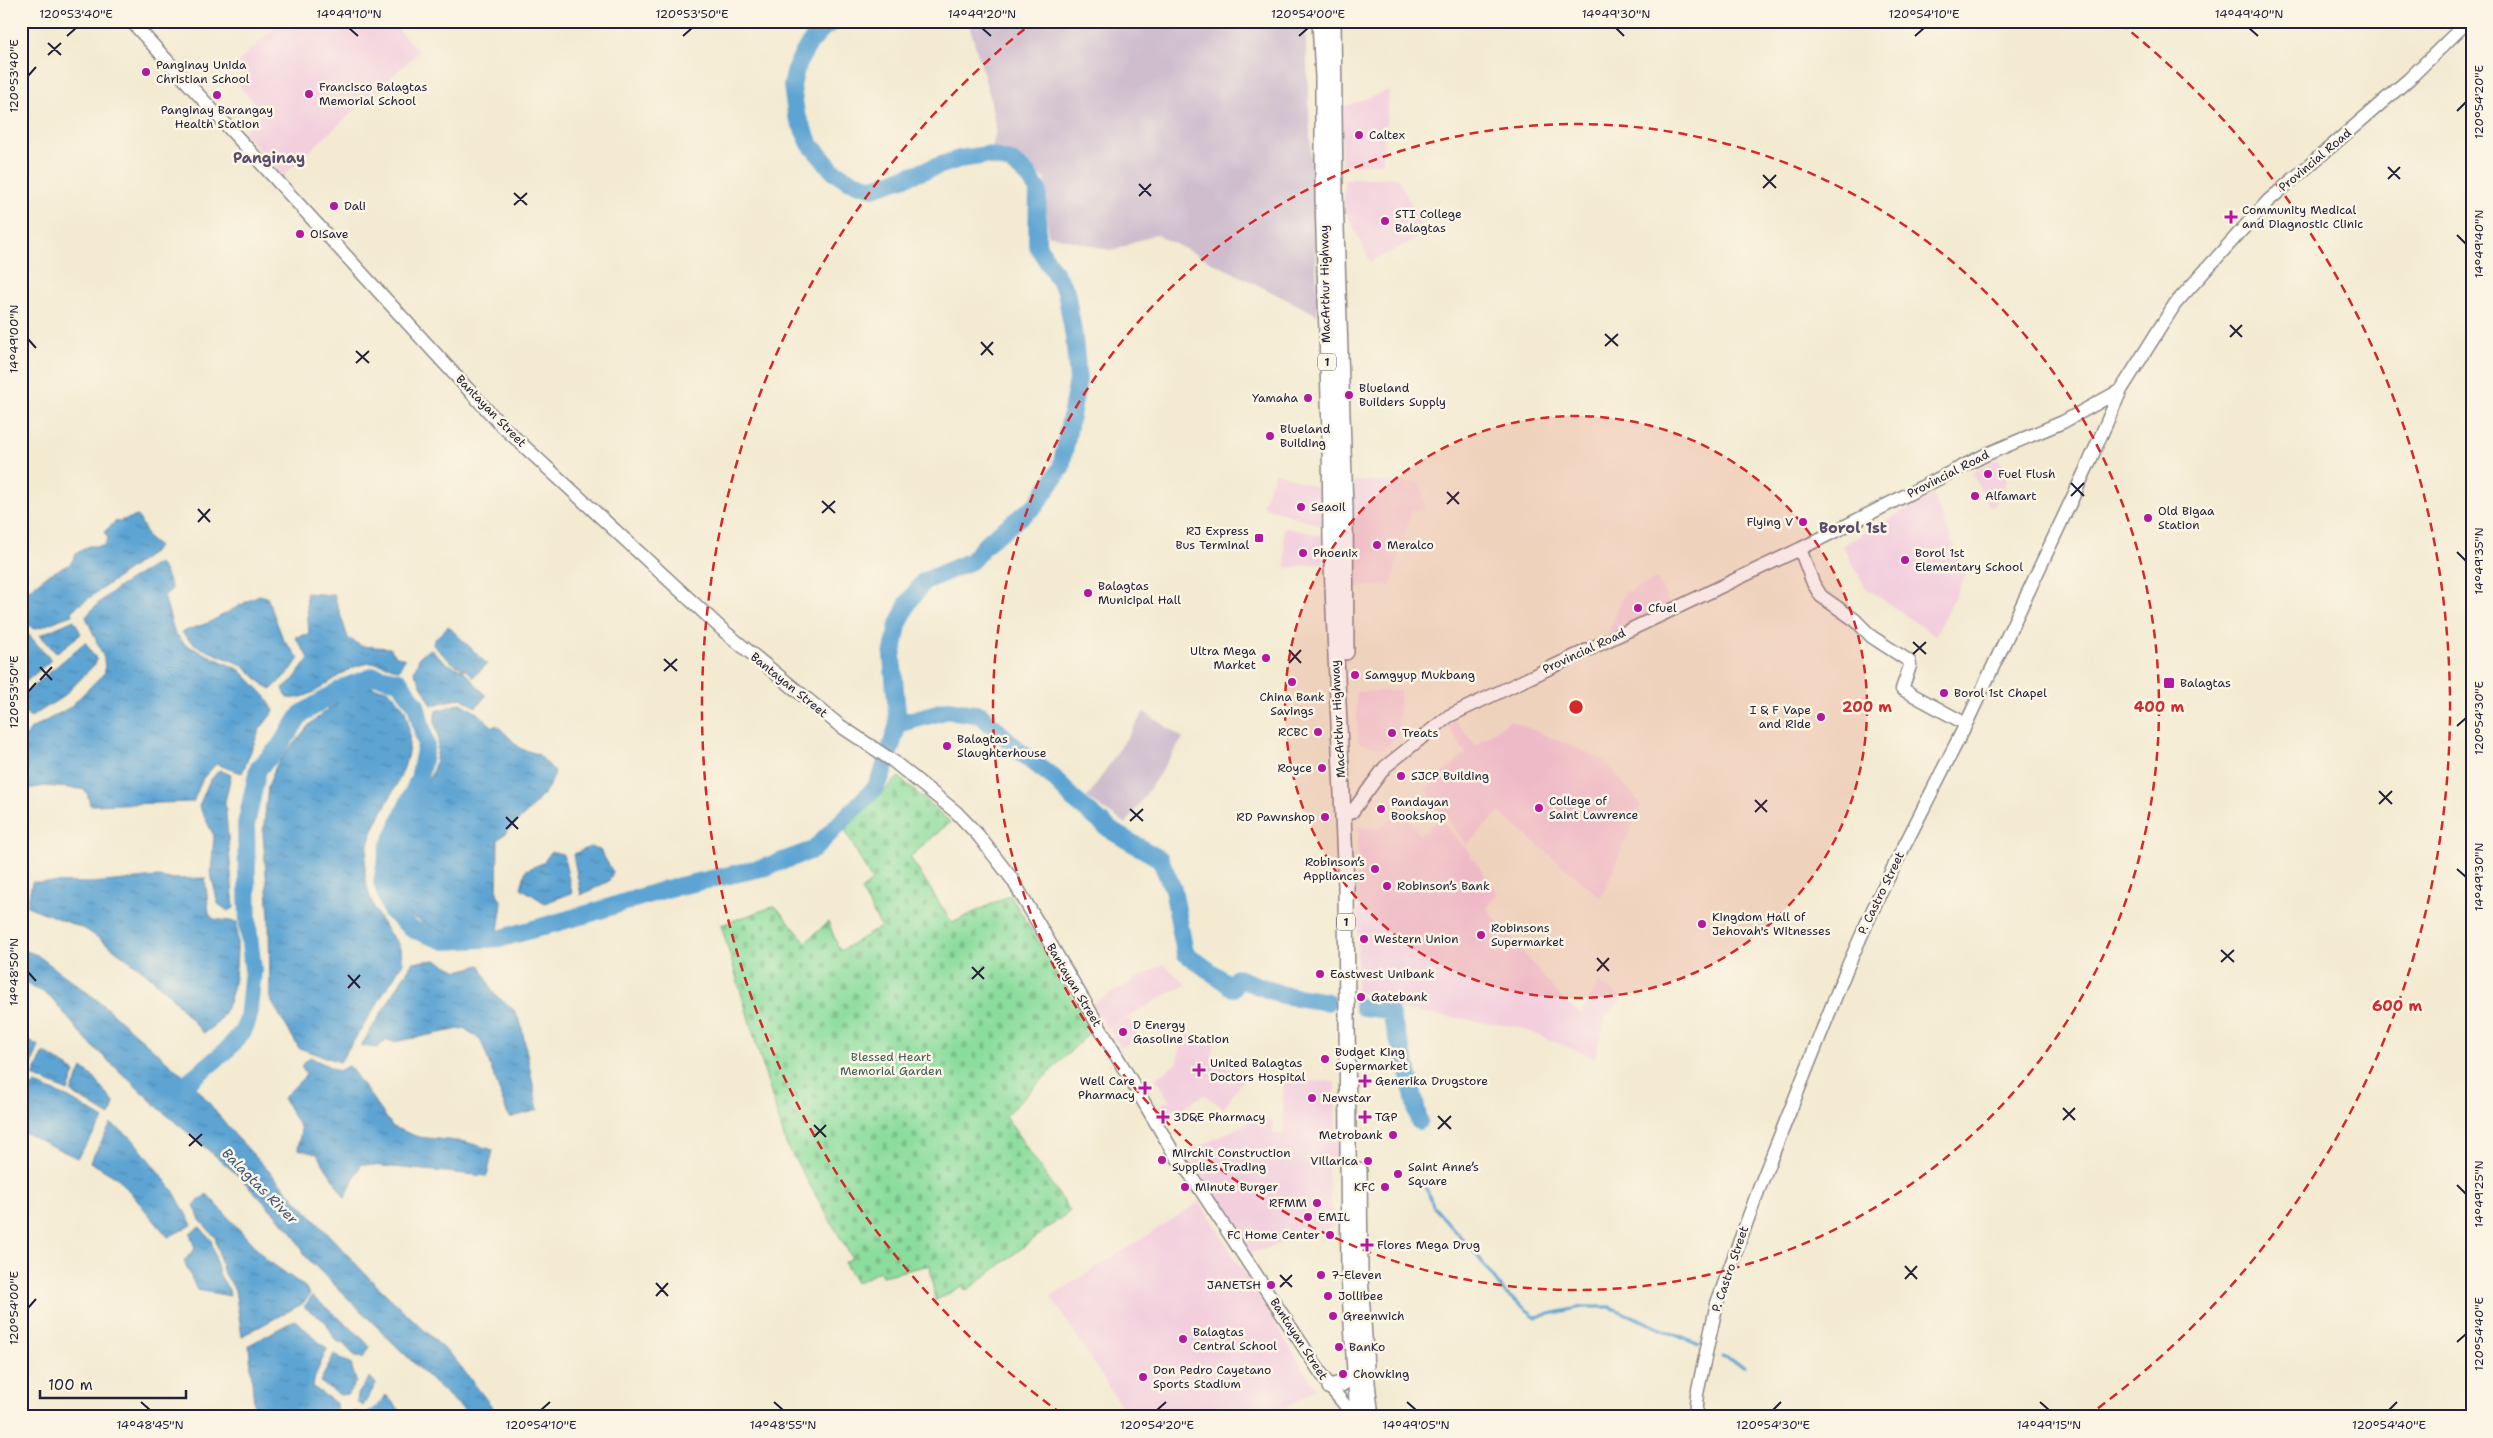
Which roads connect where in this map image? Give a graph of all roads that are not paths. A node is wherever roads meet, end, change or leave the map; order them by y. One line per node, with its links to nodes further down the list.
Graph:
1 (131, 21): 11 (main road, Bantayan Street)
2 (1320, 21): 8 (highway, MacArthur Highway / 1)
3 (1332, 21): 8 (highway, MacArthur Highway / 1)
4 (2468, 21): 5 (main road, Provincial Road)
5 (2121, 390): 6 (main road, Provincial Road); 7 (main road, P. Castro Street)
6 (1800, 549): 7 (main road); 8 (main road, Provincial Road)
7 (1966, 724): 13 (main road, P. Castro Street)
8 (1348, 814): 9 (highway, MacArthur Highway / 1)
9 (1351, 1010): 10 (highway, MacArthur Highway / 1); 12 (highway, MacArthur Highway / 1)
10 (1354, 1374): 11 (highway); 12 (highway, MacArthur Highway / 1)
11 (1330, 1387): 12 (main road, Bantayan Street)
12 (1363, 1416)
13 (1695, 1417)

